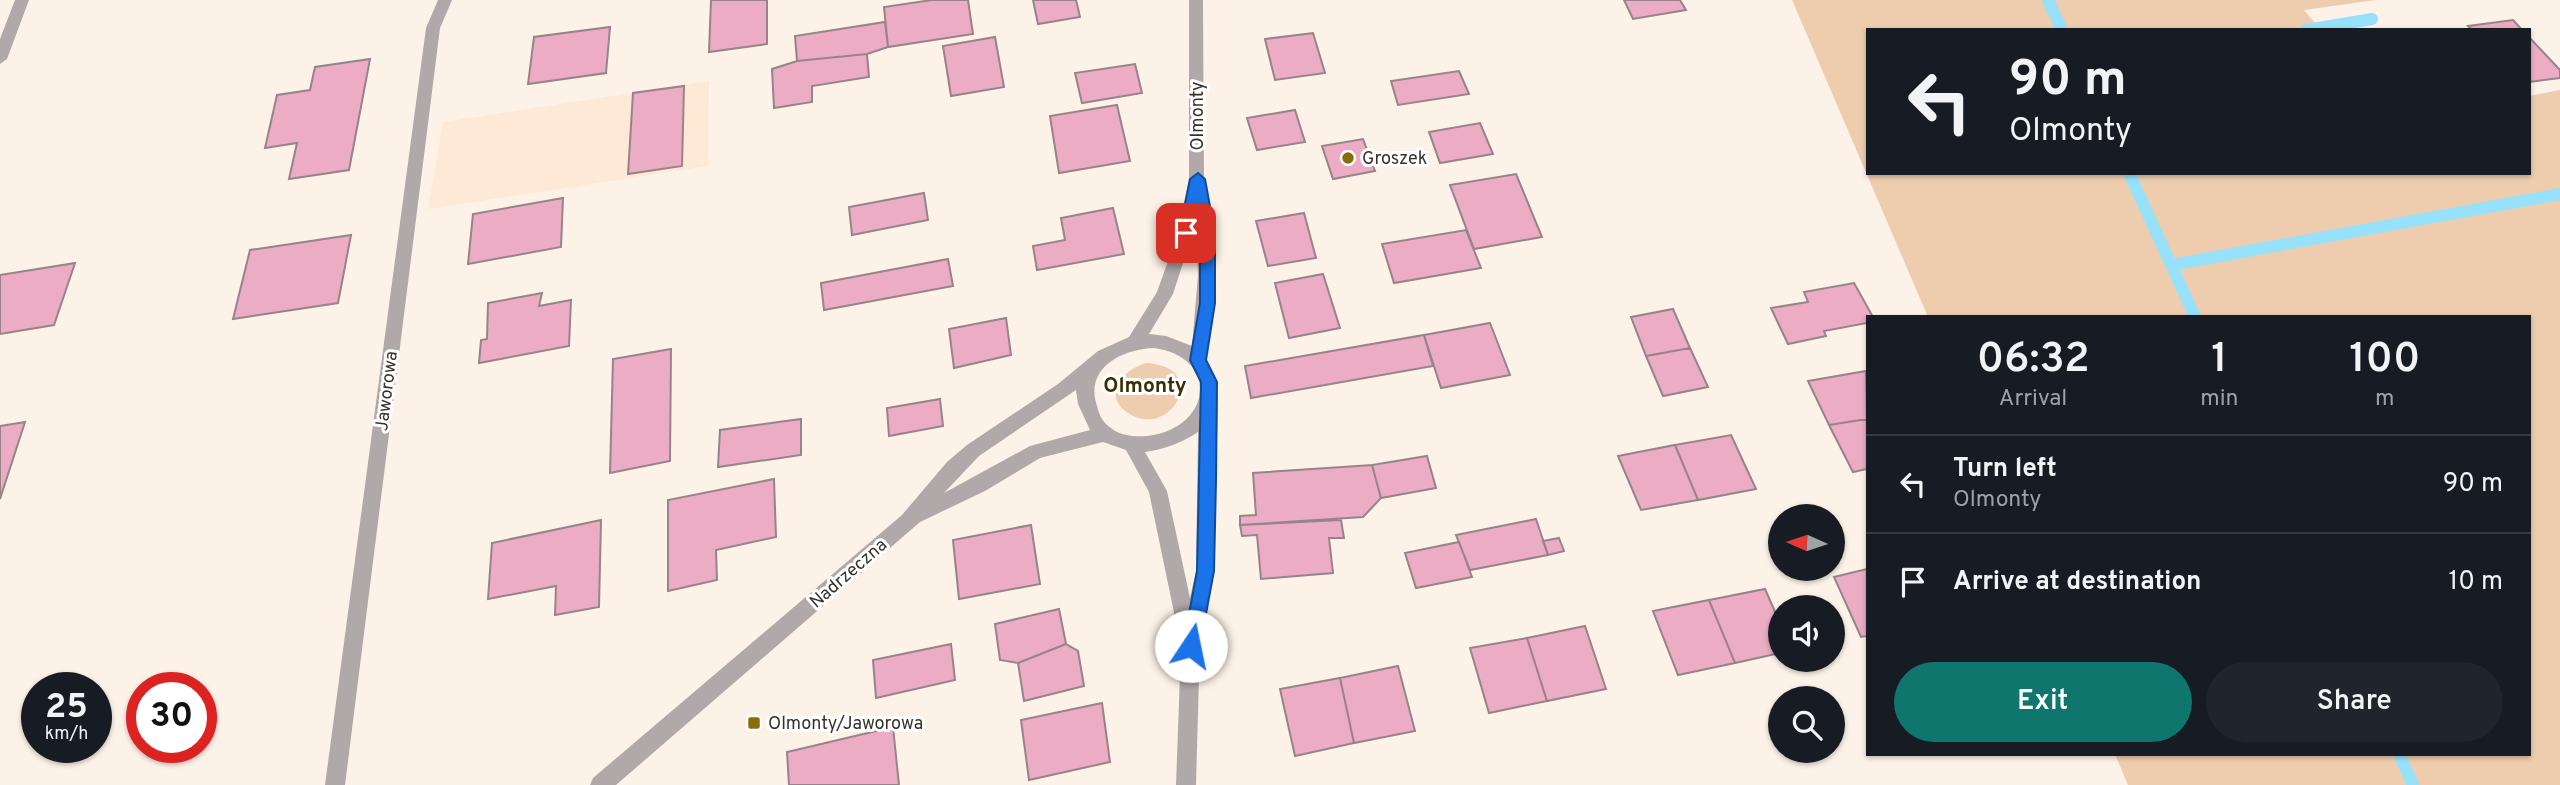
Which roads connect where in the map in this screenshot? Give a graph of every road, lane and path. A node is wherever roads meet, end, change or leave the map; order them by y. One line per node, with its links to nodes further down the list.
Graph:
1 (22, 0): 4 (street)
2 (445, 0): 14 (street, Jaworowa)
3 (1196, 0): 5 (street, Olmonty)
4 (0, 59)
5 (1198, 179): 6 (street, Olmonty); 7 (street)
6 (1134, 344): 7 (street); 8 (street)
7 (1198, 360): 9 (street)
8 (1096, 365): 10 (street); 12 (street, Nadrzeczna)
9 (1207, 408): 11 (street); 13 (street)
10 (1105, 434): 11 (street); 12 (street)
11 (1132, 445): 13 (street)
12 (912, 519): 15 (street, Nadrzeczna)
13 (1191, 646): 16 (street)
14 (335, 785)
15 (600, 785)
16 (1186, 785)

